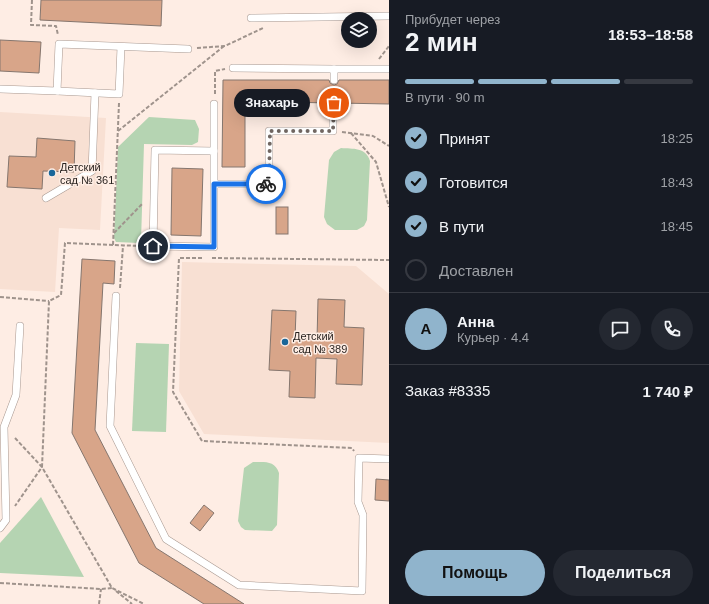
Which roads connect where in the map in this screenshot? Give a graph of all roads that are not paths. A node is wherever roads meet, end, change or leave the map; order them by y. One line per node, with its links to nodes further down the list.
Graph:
1 (389, 16): 2 (lane)
2 (251, 18)
3 (121, 46): 4 (lane); 10 (lane); 11 (lane)
4 (188, 49)
5 (233, 68): 6 (lane)
6 (334, 69): 7 (lane); 8 (lane)
7 (389, 69)
8 (334, 80)
9 (0, 89): 10 (lane)
10 (57, 91): 11 (lane)
11 (94, 93): 16 (lane)
12 (334, 103): 15 (lane)
13 (214, 104): 14 (lane)
14 (214, 151): 15 (lane); 15 (lane)
15 (214, 184)
16 (46, 198)
17 (116, 296): 19 (lane)
18 (20, 326): 20 (lane)
19 (389, 459)
20 (0, 528)

